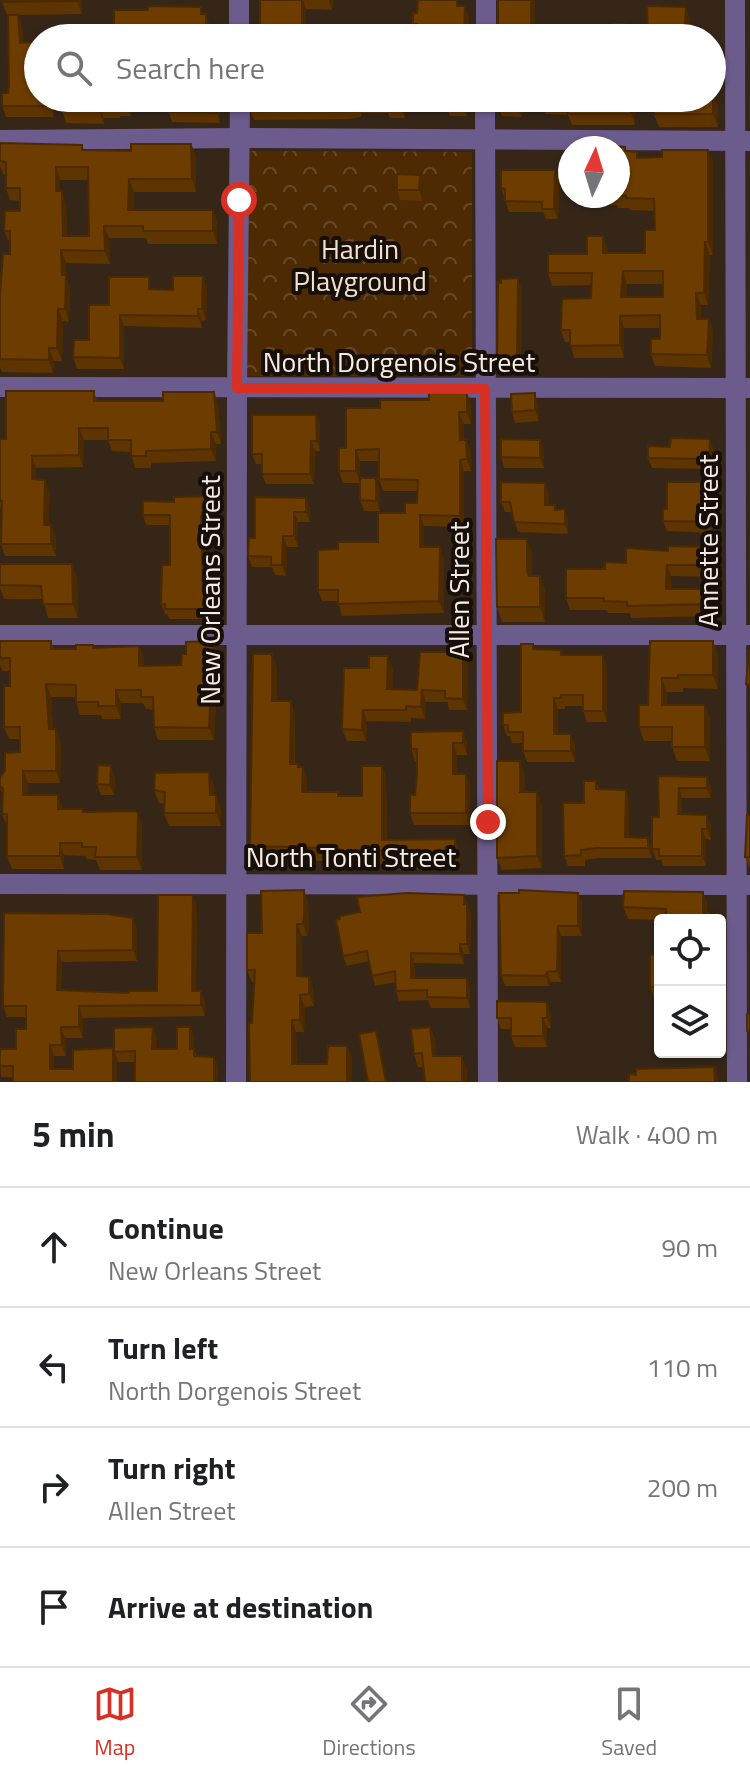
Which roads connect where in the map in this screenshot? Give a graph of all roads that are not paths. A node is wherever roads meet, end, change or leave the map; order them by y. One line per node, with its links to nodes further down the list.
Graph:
1 (239, 0): 4 (street)
2 (486, 0): 5 (street)
3 (735, 0): 11 (street, Annette Street)
4 (239, 24)
5 (486, 24)
6 (240, 112): 8 (street, New Orleans Street)
7 (485, 112): 10 (street, Allen Street)
8 (240, 138): 9 (street); 10 (street); 13 (street, New Orleans Street)
9 (0, 140)
10 (485, 141): 11 (street); 15 (street, Allen Street)
11 (743, 141): 14 (street, Annette Street)
12 (0, 387): 13 (street, North Dorgenois Street)
13 (237, 388): 15 (street, North Dorgenois Street); 16 (street, New Orleans Street)
14 (742, 388): 15 (street, North Dorgenois Street); 19 (street, Annette Street)
15 (485, 389): 17 (street, Allen Street)
16 (238, 634): 17 (street); 18 (street); 21 (street, New Orleans Street)
17 (486, 634): 19 (street); 22 (street, Allen Street)
18 (0, 635)
19 (743, 635): 23 (street, Annette Street)
20 (0, 884): 21 (street, North Tonti Street)
21 (236, 884): 22 (street, North Tonti Street); 24 (street, New Orleans Street)
22 (488, 885): 23 (street, North Tonti Street); 25 (street, Allen Street)
23 (743, 885): 26 (street, Annette Street)
24 (236, 1082)
25 (488, 1082)
26 (737, 1082)

